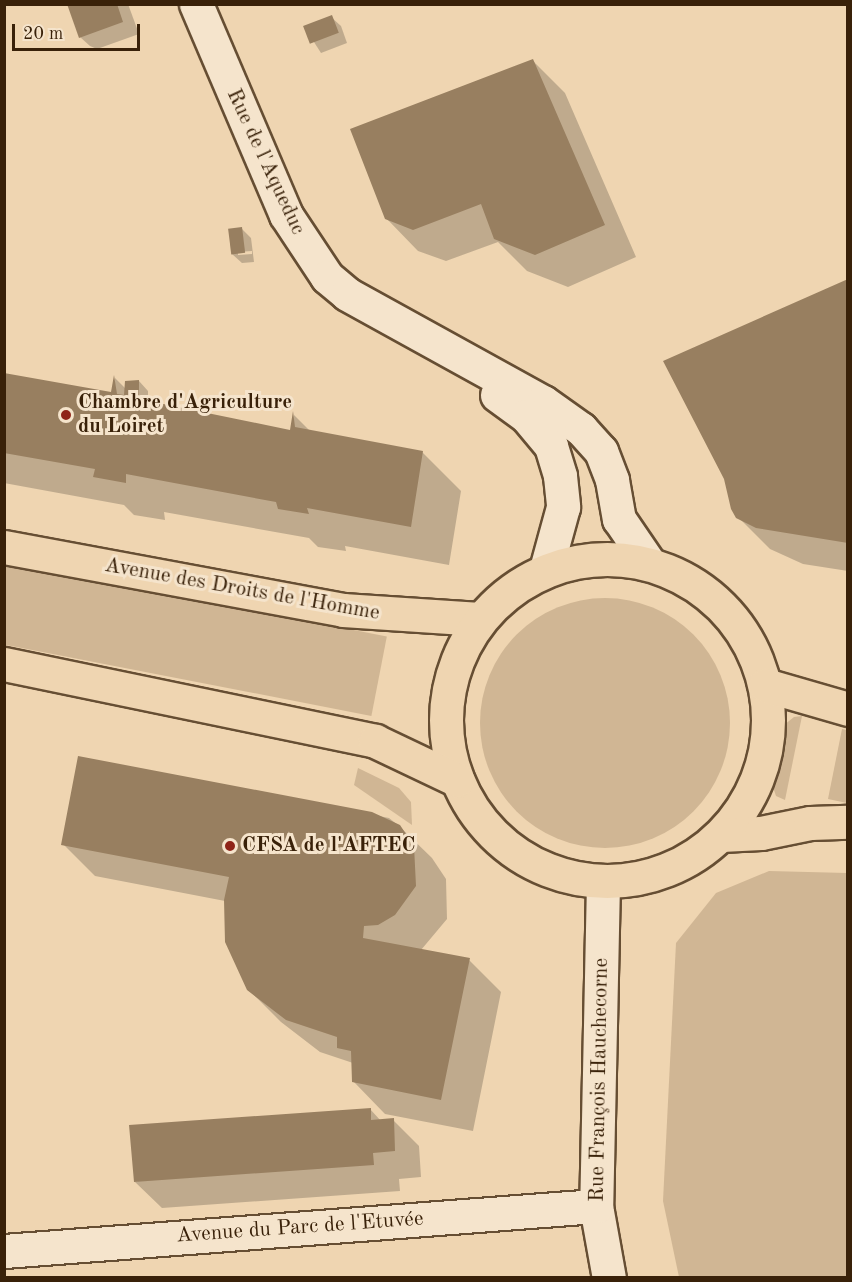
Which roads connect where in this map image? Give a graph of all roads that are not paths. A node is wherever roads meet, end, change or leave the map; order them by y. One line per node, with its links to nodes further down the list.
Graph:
1 (196, 4): 2 (street, Rue de l'Aqueduc)
2 (391, 318): 4 (street, Rue de l'Aqueduc); 5 (street, Rue de l'Aqueduc)
3 (4, 547): 6 (main road, Avenue des Droits de l'Homme)
4 (649, 563): 5 (main road); 8 (main road)
5 (546, 570): 6 (main road)
6 (480, 619): 10 (main road)
7 (4, 664): 10 (main road)
8 (765, 685): 9 (main road); 12 (main road)
9 (848, 710)
10 (457, 780): 13 (main road)
11 (848, 822): 12 (main road)
12 (721, 835): 13 (main road)
13 (603, 882): 14 (street, Rue François Hauchecorne)
14 (596, 1206): 15 (street, Avenue du Parc de l'Etuvée); 16 (street, Rue François Hauchecorne)
15 (4, 1251)
16 (609, 1278)

